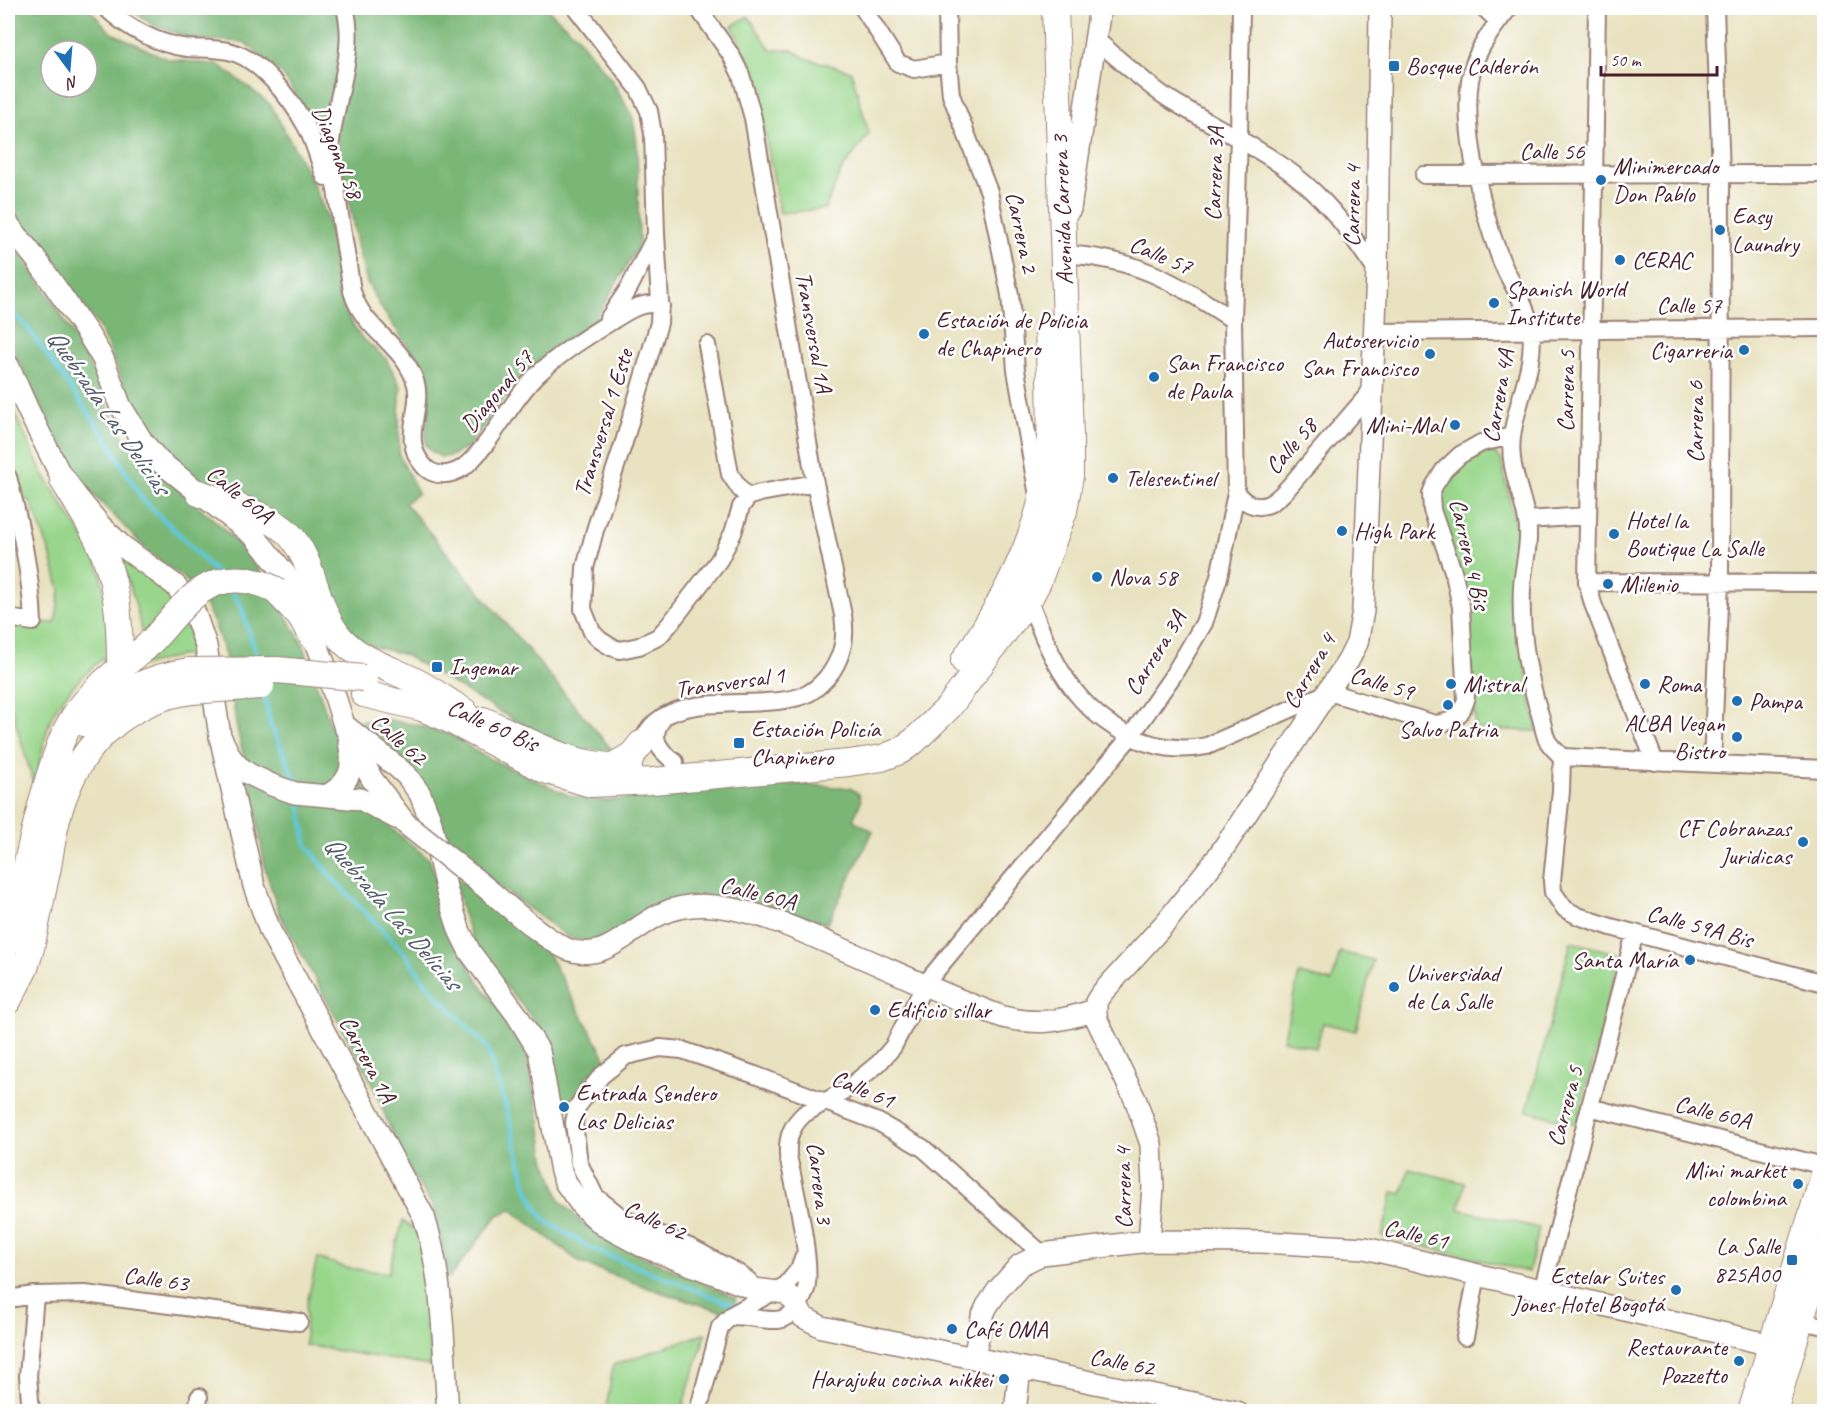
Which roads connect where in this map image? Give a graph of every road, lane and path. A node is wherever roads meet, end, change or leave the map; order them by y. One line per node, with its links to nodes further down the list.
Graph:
1 (106, 8): 24 (street, Diagonal 58)
2 (345, 8): 24 (street)
3 (576, 8): 26 (street, Transversal 1 Este)
4 (698, 8): 43 (street, Transversal 1A)
5 (863, 8): 17 (street)
6 (947, 8): 17 (street, Carrera 2)
7 (1038, 8): 47 (main road, Avenida Carrera 3)
8 (1055, 8): 27 (main road, Avenida Carrera 3)
9 (1100, 8): 16 (street)
10 (1241, 8): 18 (street, Carrera 3A)
11 (1380, 8): 28 (street, Carrera 4)
12 (1484, 8): 15 (street, Carrera 4A)
13 (1597, 8): 19 (street, Carrera 5)
14 (1715, 8): 20 (street, Carrera 6)
15 (1504, 14): 23 (street, Carrera 4A)
16 (1095, 39): 18 (street); 27 (street)
17 (948, 63): 47 (street, Carrera 2)
18 (1239, 137): 28 (street); 30 (street, Carrera 3A)
19 (1594, 174): 20 (street, Calle 56); 23 (street, Calle 56); 34 (street, Carrera 5)
20 (1721, 174): 21 (street, Calle 56); 33 (street, Carrera 6)
21 (1824, 174)
22 (1424, 175): 23 (street, Calle 56)
23 (1477, 175): 35 (street, Carrera 4A)
24 (339, 221): 31 (street, Diagonal 57)
25 (8, 224): 44 (street, Calle 60A)
26 (656, 234): 29 (street, Transversal 1 Este); 31 (street, Diagonal 57)
27 (1063, 254): 30 (street, Calle 57); 53 (main road, Avenida Carrera 3)
28 (1377, 272): 36 (street, Carrera 4)
29 (661, 306): 31 (street, Diagonal 57); 46 (street, Transversal 1 Este)
30 (1233, 320): 45 (street, Carrera 3A)
31 (602, 327)
32 (1824, 328): 33 (street, Calle 57)
33 (1719, 329): 34 (street, Calle 57); 51 (street, Carrera 6)
34 (1591, 330): 35 (street, Calle 57); 48 (street, Carrera 5)
35 (1531, 331): 36 (street, Calle 57); 40 (street, Carrera 4A)
36 (1374, 332): 39 (street, Carrera 4)
37 (707, 345): 46 (street)
38 (8, 365): 42 (street, Calle 60A)
39 (1372, 390): 45 (street, Calle 58); 60 (street, Carrera 4)
40 (1512, 436): 49 (street, Carrera 4A); 63 (street, Carrera 4 Bis)
41 (8, 477): 54 (street)
42 (63, 480): 56 (main road); 65 (street, Calle 60A)
43 (815, 483): 46 (street); 57 (street, Transversal 1A)
44 (199, 493): 55 (street, Calle 60A); 61 (main road)
45 (1236, 493): 66 (street, Carrera 3A)
46 (748, 497)
47 (1040, 508): 58 (main road, Avenida Carrera 3)
48 (1587, 516): 49 (street); 50 (street, Carrera 5)
49 (1527, 520): 67 (street, Carrera 4A)
50 (1587, 582): 51 (street); 69 (street, Carrera 5)
51 (1720, 582): 52 (street); 71 (street, Carrera 6)
52 (1824, 583)
53 (1029, 599): 58 (main road, Avenida Carrera 3); 66 (street, Calle 59)
54 (8, 618)
55 (314, 638): 56 (main road, bridge); 64 (street, Calle 60A)
56 (120, 667): 73 (main road)
57 (830, 674): 62 (street, Transversal 1)
58 (964, 677): 68 (main road, Calle 60 Bis); 70 (main road, Calle 60 Bis)
59 (364, 686): 61 (main road, Calle 60 Bis); 70 (main road, Calle 60 Bis); 73 (main road, Calle 60 Bis, bridge)
60 (1329, 692): 63 (street, Calle 59); 66 (street, Calle 59); 81 (street, Carrera 4)
61 (464, 711): 70 (main road, Calle 60 Bis)
62 (664, 717): 68 (street, Transversal 1); 70 (street, Transversal 1)
63 (1448, 723)
64 (347, 733): 74 (street); 75 (street, Calle 60A); 91 (street, Calle 62)
65 (220, 736): 74 (street, Calle 60A); 105 (street, Carrera 1A)
66 (1130, 737): 79 (street, Carrera 3A)
67 (1562, 757): 69 (street); 76 (street, Calle 59A Bis)
68 (675, 762): 70 (main road, Calle 60 Bis)
69 (1655, 762): 71 (street)
70 (645, 763)
71 (1712, 764): 72 (street)
72 (1824, 769)
73 (62, 775): 77 (main road); 80 (main road)
74 (326, 796): 75 (street, Calle 60A)
75 (406, 824): 79 (street, Calle 60A, bridge)
76 (1635, 933): 78 (street, Calle 59A Bis); 83 (street, Carrera 5)
77 (8, 942)
78 (1824, 983)
79 (924, 984): 81 (street, Calle 60A); 82 (street, Carrera 3A)
80 (8, 1001)
81 (1095, 1010): 86 (street, Carrera 4)
82 (825, 1101): 88 (street, Carrera 3); 89 (street, Calle 61); 91 (street, Calle 61)
83 (1589, 1107): 84 (street, Calle 60A); 92 (street, Carrera 5)
84 (1824, 1166)
85 (1824, 1175): 101 (main road)
86 (1149, 1241): 89 (street, Calle 61); 90 (street, Calle 61)
87 (1824, 1251): 97 (main road)
88 (805, 1252): 91 (street, Carrera 3); 95 (street, Carrera 3)
89 (1042, 1254): 102 (street, Calle 61)
90 (1477, 1275): 92 (street, Calle 61); 100 (street)
91 (765, 1290): 95 (street, Calle 62); 96 (street, Carrera 3)
92 (1542, 1290): 101 (street, Calle 61)
93 (35, 1294): 94 (street, Calle 63); 98 (street, Calle 63); 104 (street)
94 (8, 1299)
95 (798, 1306): 96 (street); 102 (street, Calle 62)
96 (730, 1316): 106 (street)
97 (1800, 1321): 99 (street); 110 (main road)
98 (298, 1322)
99 (1824, 1326)
100 (1465, 1337)
101 (1771, 1345): 109 (main road)
102 (974, 1358): 103 (street, Calle 62)
103 (1020, 1368): 107 (street); 108 (street, Calle 62)
104 (31, 1412)
105 (448, 1412)
106 (698, 1412)
107 (1015, 1412)
108 (1238, 1412)
109 (1750, 1412)
110 (1774, 1412)

